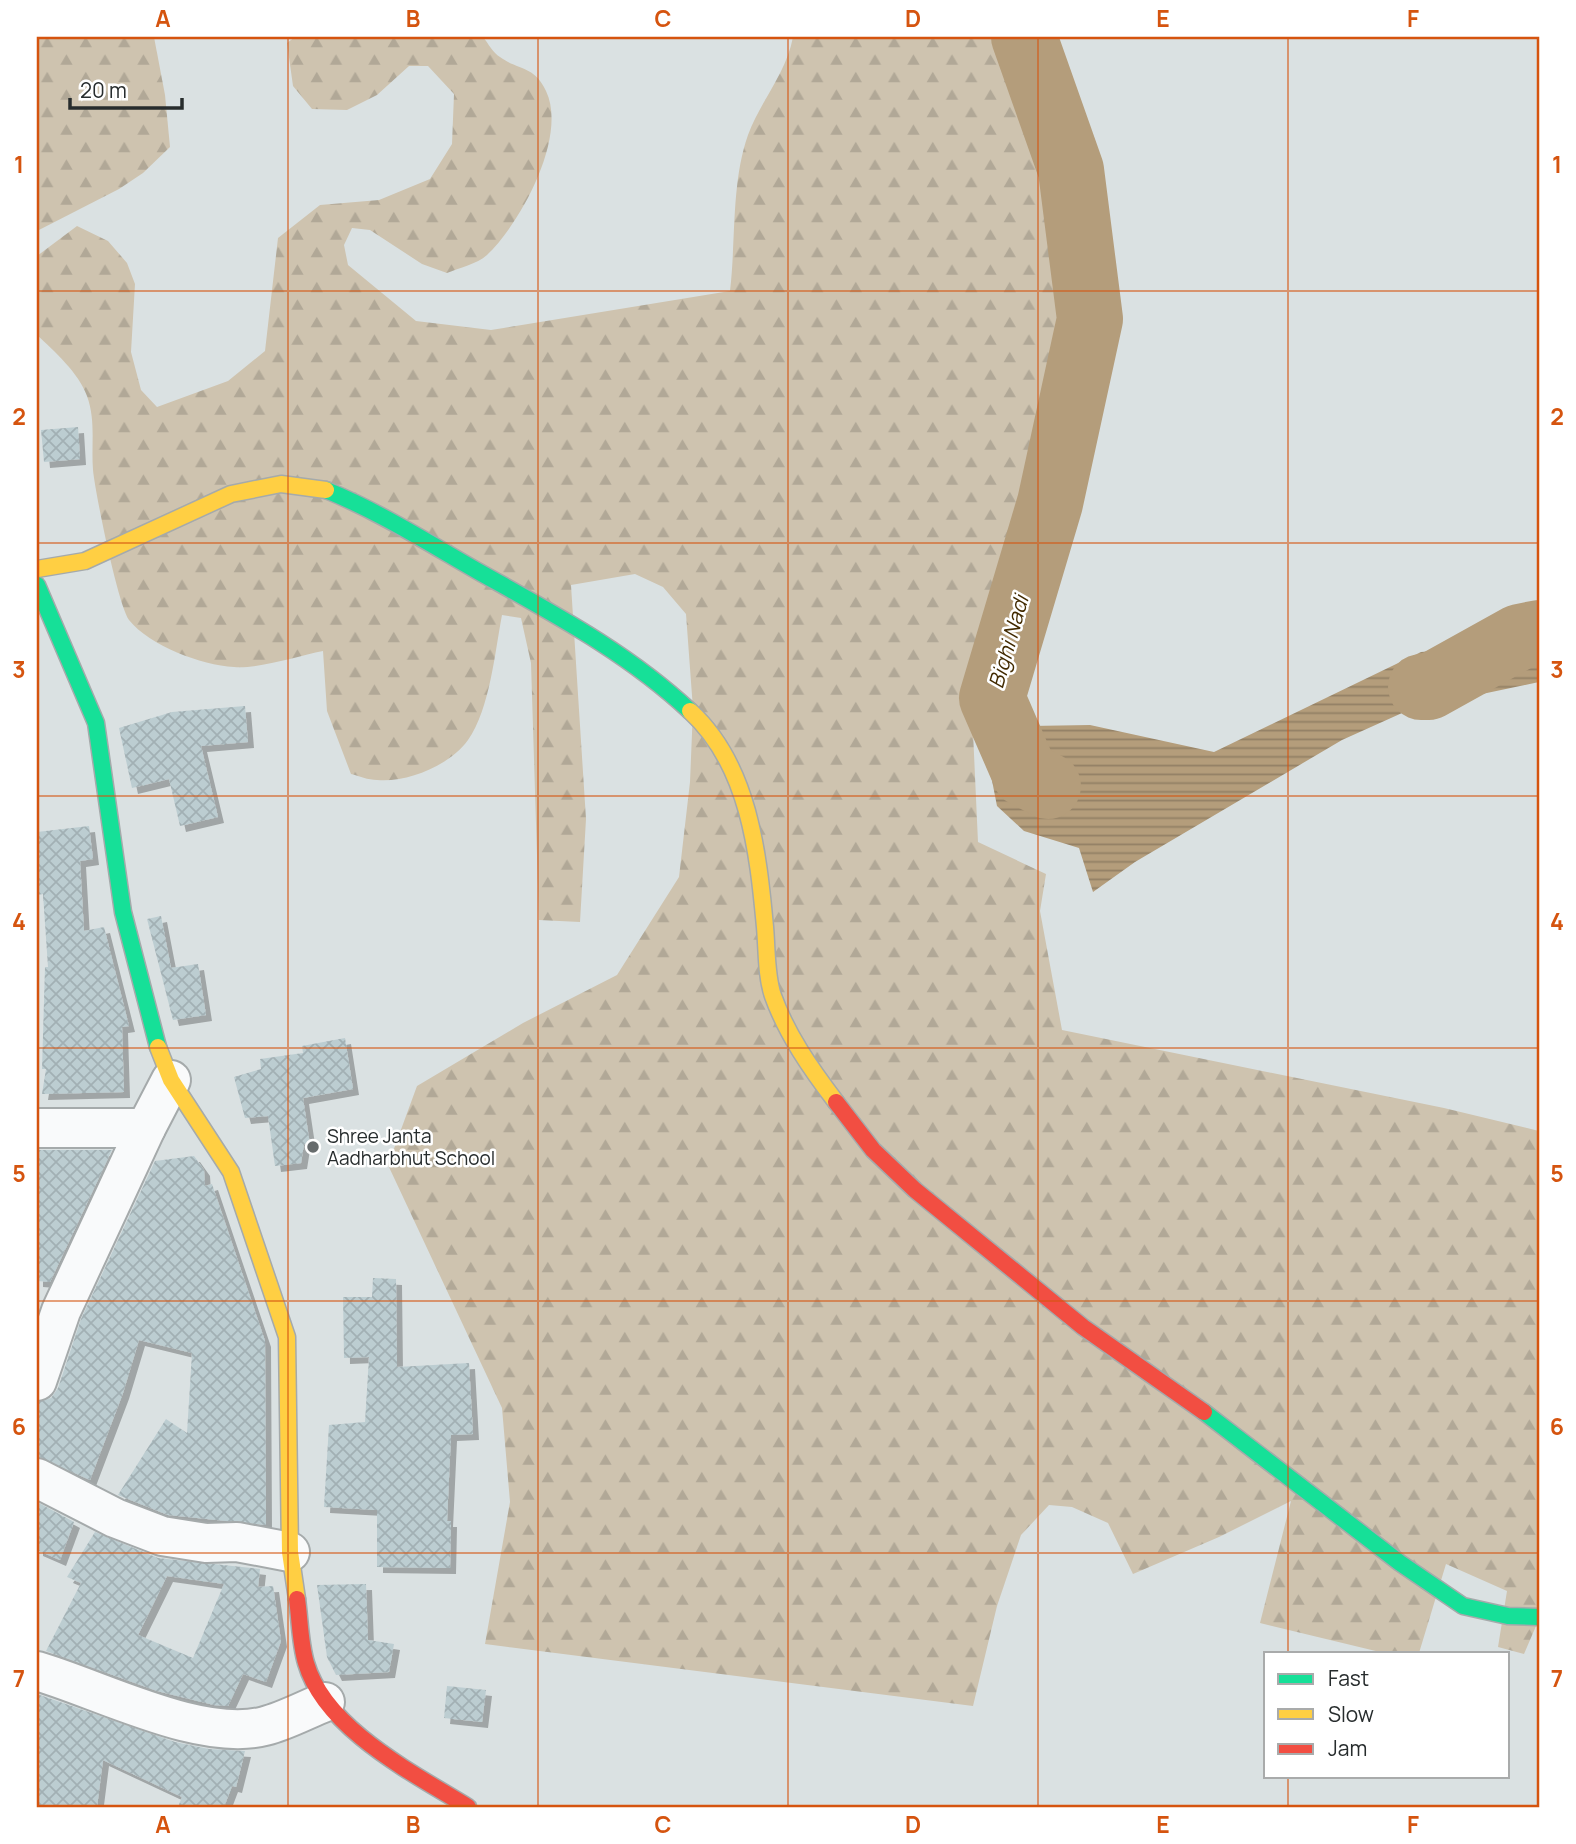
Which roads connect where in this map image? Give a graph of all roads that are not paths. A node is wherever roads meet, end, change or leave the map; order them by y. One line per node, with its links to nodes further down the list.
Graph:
1 (37, 569): 10 (street)
2 (37, 585): 3 (street)
3 (171, 1080): 5 (street); 9 (street)
4 (37, 1128): 5 (street)
5 (146, 1128): 6 (street)
6 (49, 1308): 7 (street)
7 (37, 1381)
8 (37, 1478): 9 (street)
9 (290, 1552): 12 (street)
10 (1539, 1617)
11 (37, 1671): 12 (street)
12 (325, 1702): 13 (street)
13 (468, 1807)

